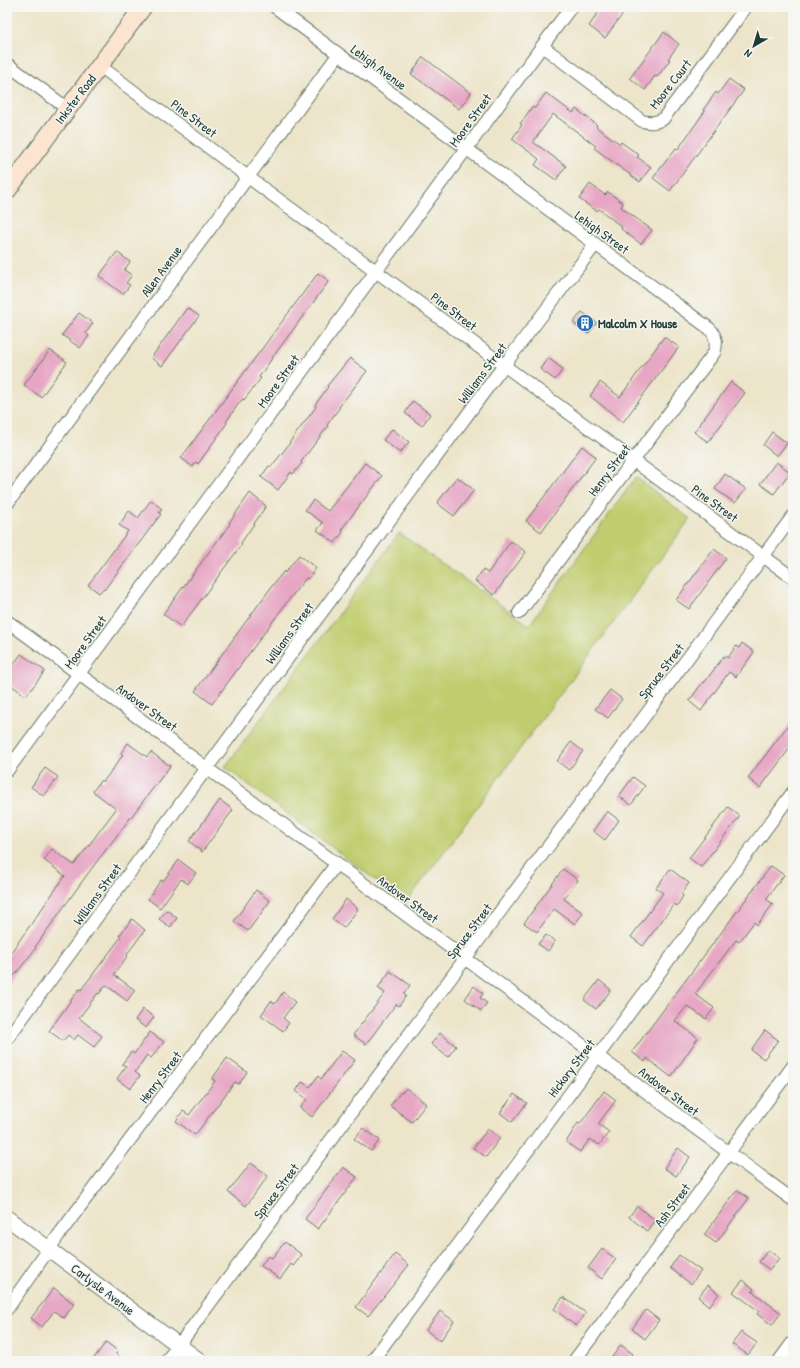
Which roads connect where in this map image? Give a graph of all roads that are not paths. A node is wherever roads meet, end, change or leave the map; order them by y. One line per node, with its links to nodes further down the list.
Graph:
1 (143, 7): 8 (main road, Inkster Road)
2 (275, 7): 6 (street, Lehigh Avenue)
3 (571, 7): 5 (street, Moore Street)
4 (746, 7): 5 (street, Moore Court)
5 (542, 46): 10 (street, Moore Street)
6 (338, 55): 10 (street, Lehigh Avenue); 11 (street, Allen Avenue)
7 (7, 64): 9 (street)
8 (100, 66): 9 (main road, Inkster Road); 11 (street, Pine Street)
9 (68, 109): 12 (main road, Inkster Road)
10 (466, 150): 13 (street, Lehigh Street); 14 (street, Moore Street)
11 (248, 176): 14 (street, Pine Street); 18 (street, Allen Avenue)
12 (7, 191)
13 (595, 245): 15 (street, Lehigh Street); 16 (street, Williams Street)
14 (377, 271): 16 (street, Pine Street); 24 (street, Moore Street)
15 (716, 340): 17 (street, Henry Street)
16 (504, 365): 17 (street, Pine Street); 25 (street, Williams Street)
17 (633, 460): 20 (street, Pine Street); 22 (street, Henry Street)
18 (7, 504)
19 (793, 516): 20 (street, Spruce Street)
20 (764, 556): 21 (street, Pine Street); 29 (street, Spruce Street)
21 (793, 578)
22 (519, 613)
23 (7, 621): 24 (street, Andover Street)
24 (79, 674): 25 (street, Andover Street); 26 (street, Moore Street)
25 (208, 768): 28 (street, Andover Street); 30 (street, Williams Street)
26 (7, 771)
27 (793, 792): 31 (street, Hickory Street)
28 (337, 863): 29 (street, Andover Street); 36 (street, Henry Street)
29 (466, 958): 31 (street, Andover Street); 39 (street, Spruce Street)
30 (7, 1040)
31 (598, 1056): 33 (street, Andover Street); 42 (street, Hickory Street)
32 (793, 1066): 33 (street, Ash Street)
33 (729, 1152): 34 (street, Andover Street); 43 (street, Ash Street)
34 (793, 1200)
35 (7, 1218): 36 (street, Carlysle Avenue)
36 (49, 1249): 37 (street, Henry Street); 39 (street, Carlysle Avenue)
37 (7, 1309)
38 (793, 1342): 44 (street)
39 (179, 1345): 40 (street, Spruce Street); 41 (street, Carlysle Avenue)
40 (166, 1361)
41 (200, 1361)
42 (372, 1361)
43 (574, 1361)
44 (779, 1361)

